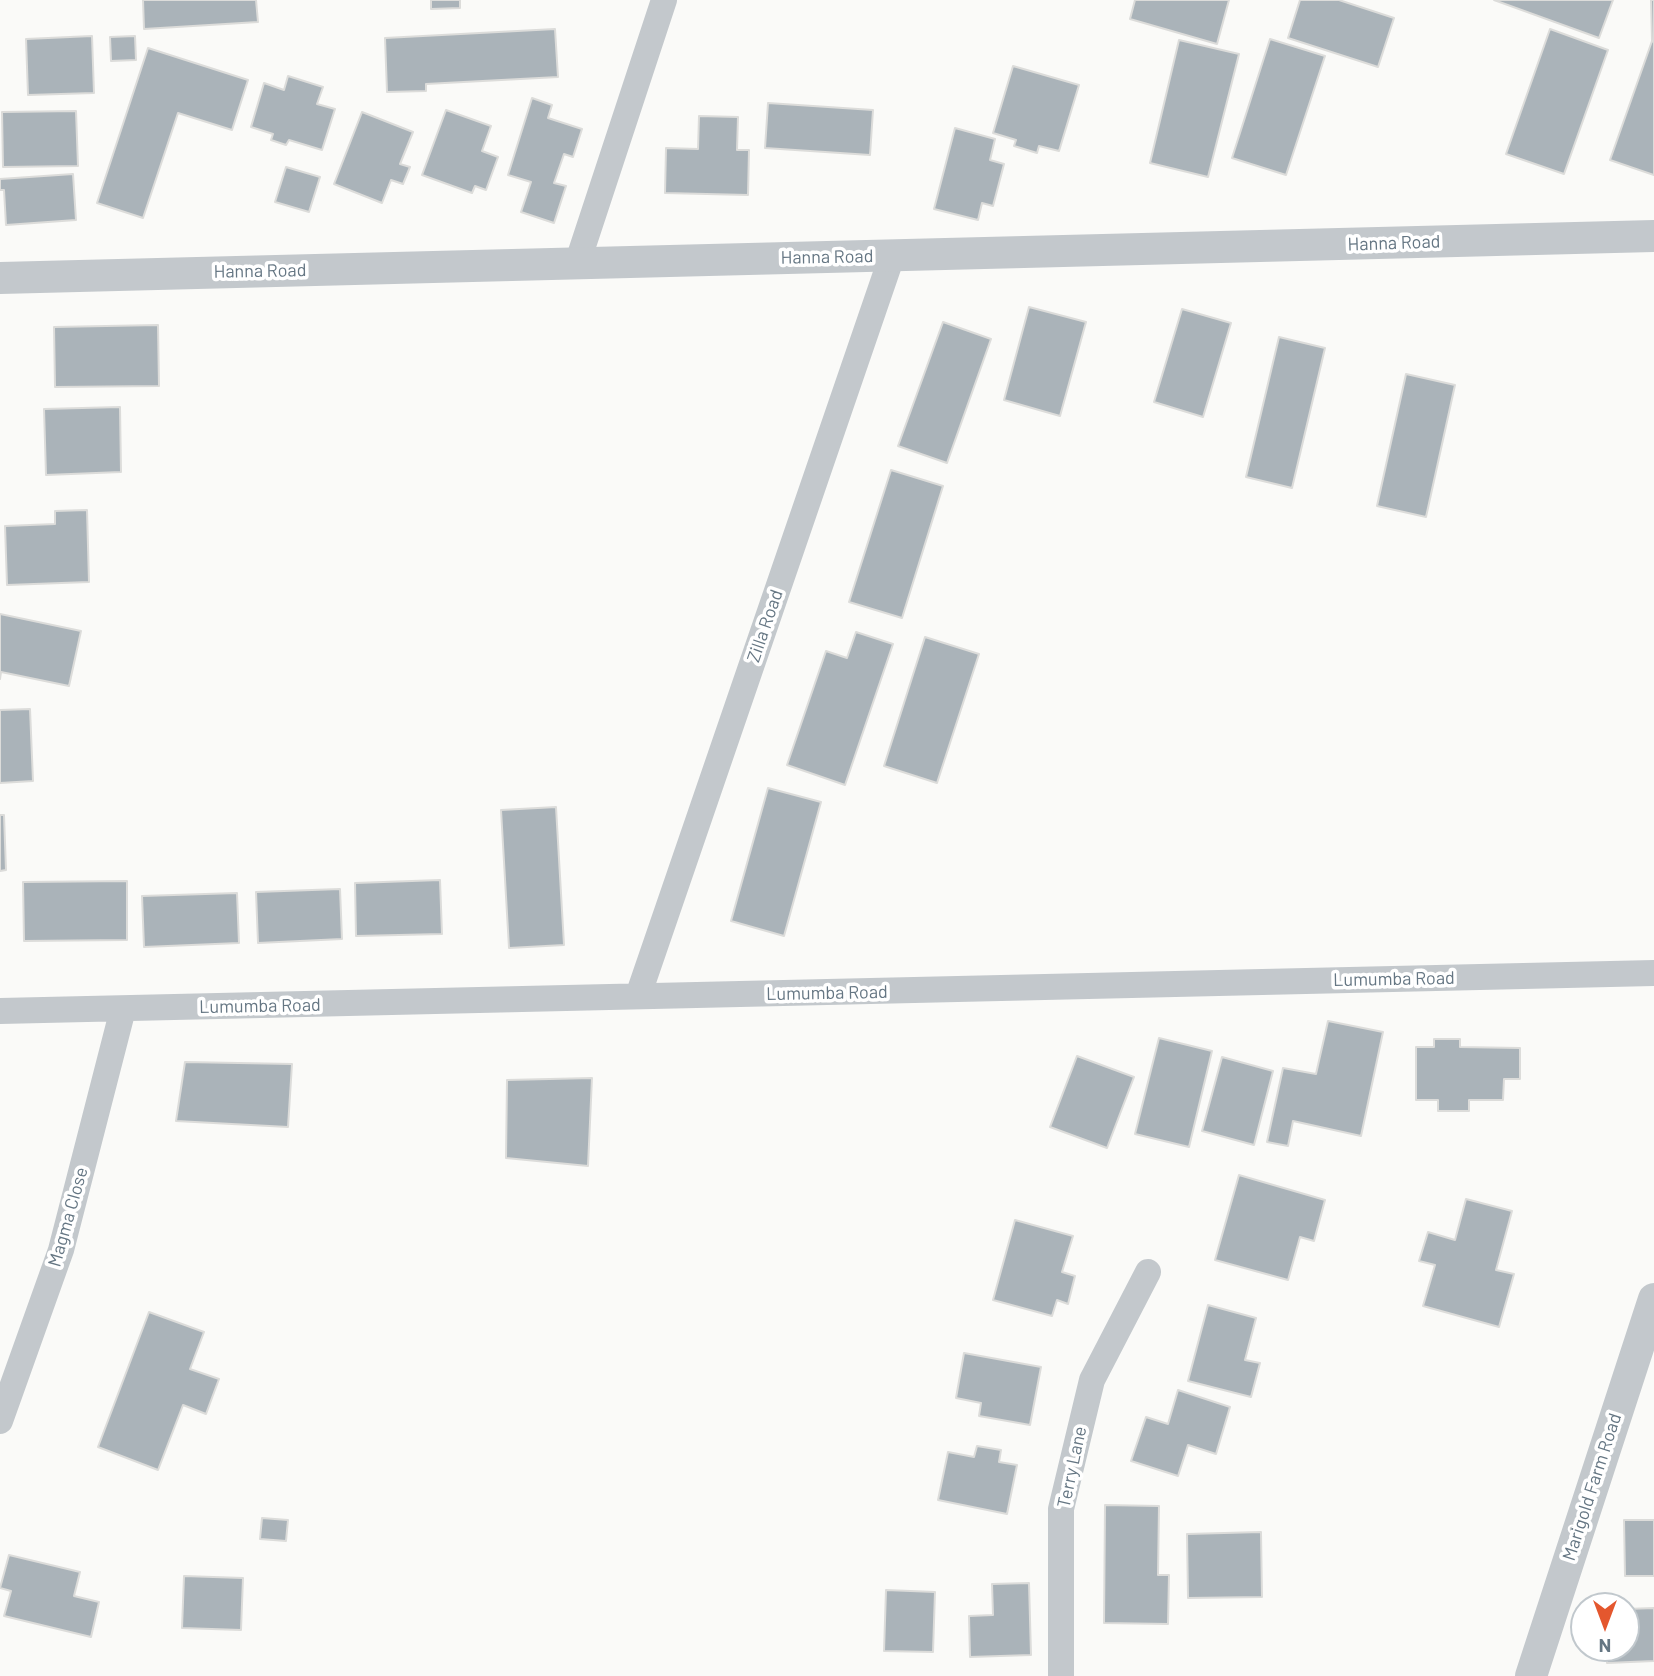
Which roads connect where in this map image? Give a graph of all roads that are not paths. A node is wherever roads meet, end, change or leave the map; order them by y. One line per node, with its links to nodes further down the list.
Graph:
1 (664, 0): 4 (street)
2 (1654, 236): 3 (street, Hanna Road)
3 (892, 256): 4 (street, Hanna Road); 7 (street, Zilla Road)
4 (576, 264): 5 (street, Hanna Road)
5 (0, 278)
6 (1654, 973): 7 (street, Lumumba Road)
7 (638, 996): 8 (street, Lumumba Road)
8 (123, 1009): 9 (street, Lumumba Road); 12 (street, Magma Close)
9 (0, 1012)
10 (1148, 1272): 13 (street, Terry Lane)
11 (1654, 1298): 14 (street, Marigold Farm Road)
12 (0, 1421)
13 (1061, 1676)
14 (1531, 1676)

